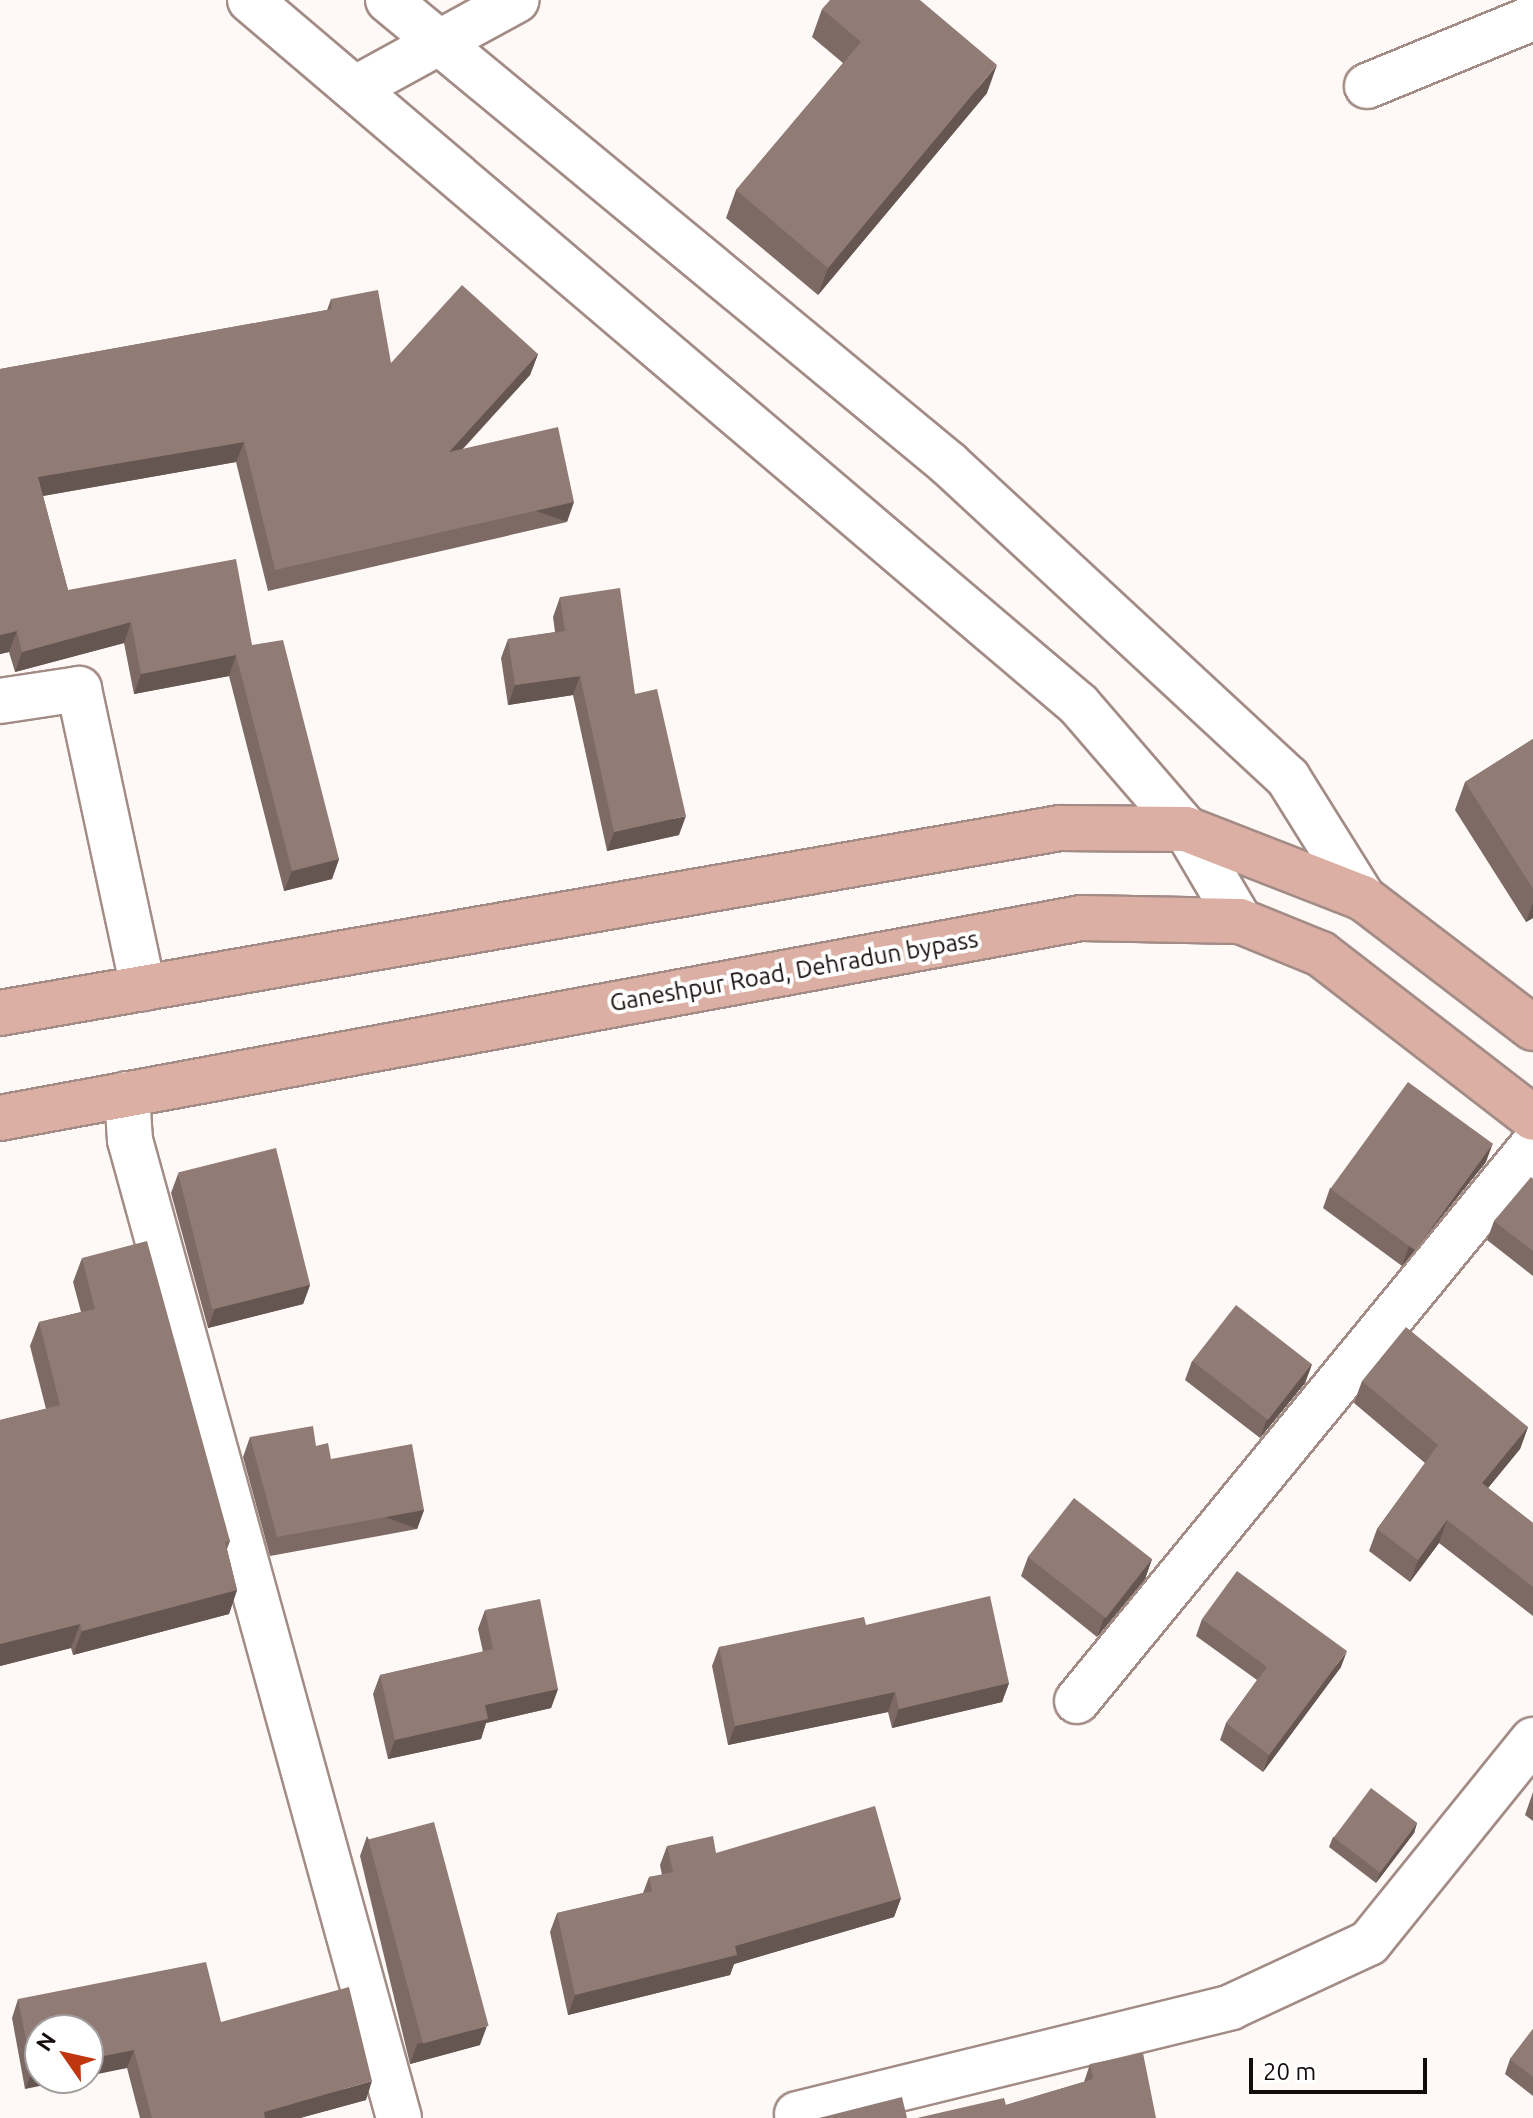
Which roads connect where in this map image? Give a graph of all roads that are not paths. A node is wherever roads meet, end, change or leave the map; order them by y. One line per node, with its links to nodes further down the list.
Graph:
1 (250, 0): 7 (street)
2 (388, 0): 5 (street)
3 (517, 0): 5 (street)
4 (1533, 18): 6 (street)
5 (440, 42): 7 (street); 10 (street)
6 (1367, 86)
7 (356, 88): 9 (street)
8 (0, 701): 12 (street)
9 (1186, 829): 10 (main road); 11 (street); 12 (main road)
10 (1363, 898): 14 (main road)
11 (1240, 921): 15 (main road, Ganeshpur Road, Dehradun bypass); 17 (main road, Ganeshpur Road, Dehradun bypass)
12 (143, 988): 13 (main road)
13 (0, 1013)
14 (1533, 1028)
15 (127, 1094): 16 (main road, Ganeshpur Road, Dehradun bypass); 22 (street)
16 (0, 1118)
17 (1533, 1118)
18 (1533, 1145): 19 (street)
19 (1077, 1701)
20 (1533, 1740): 21 (street)
21 (797, 2114)
22 (399, 2118)

